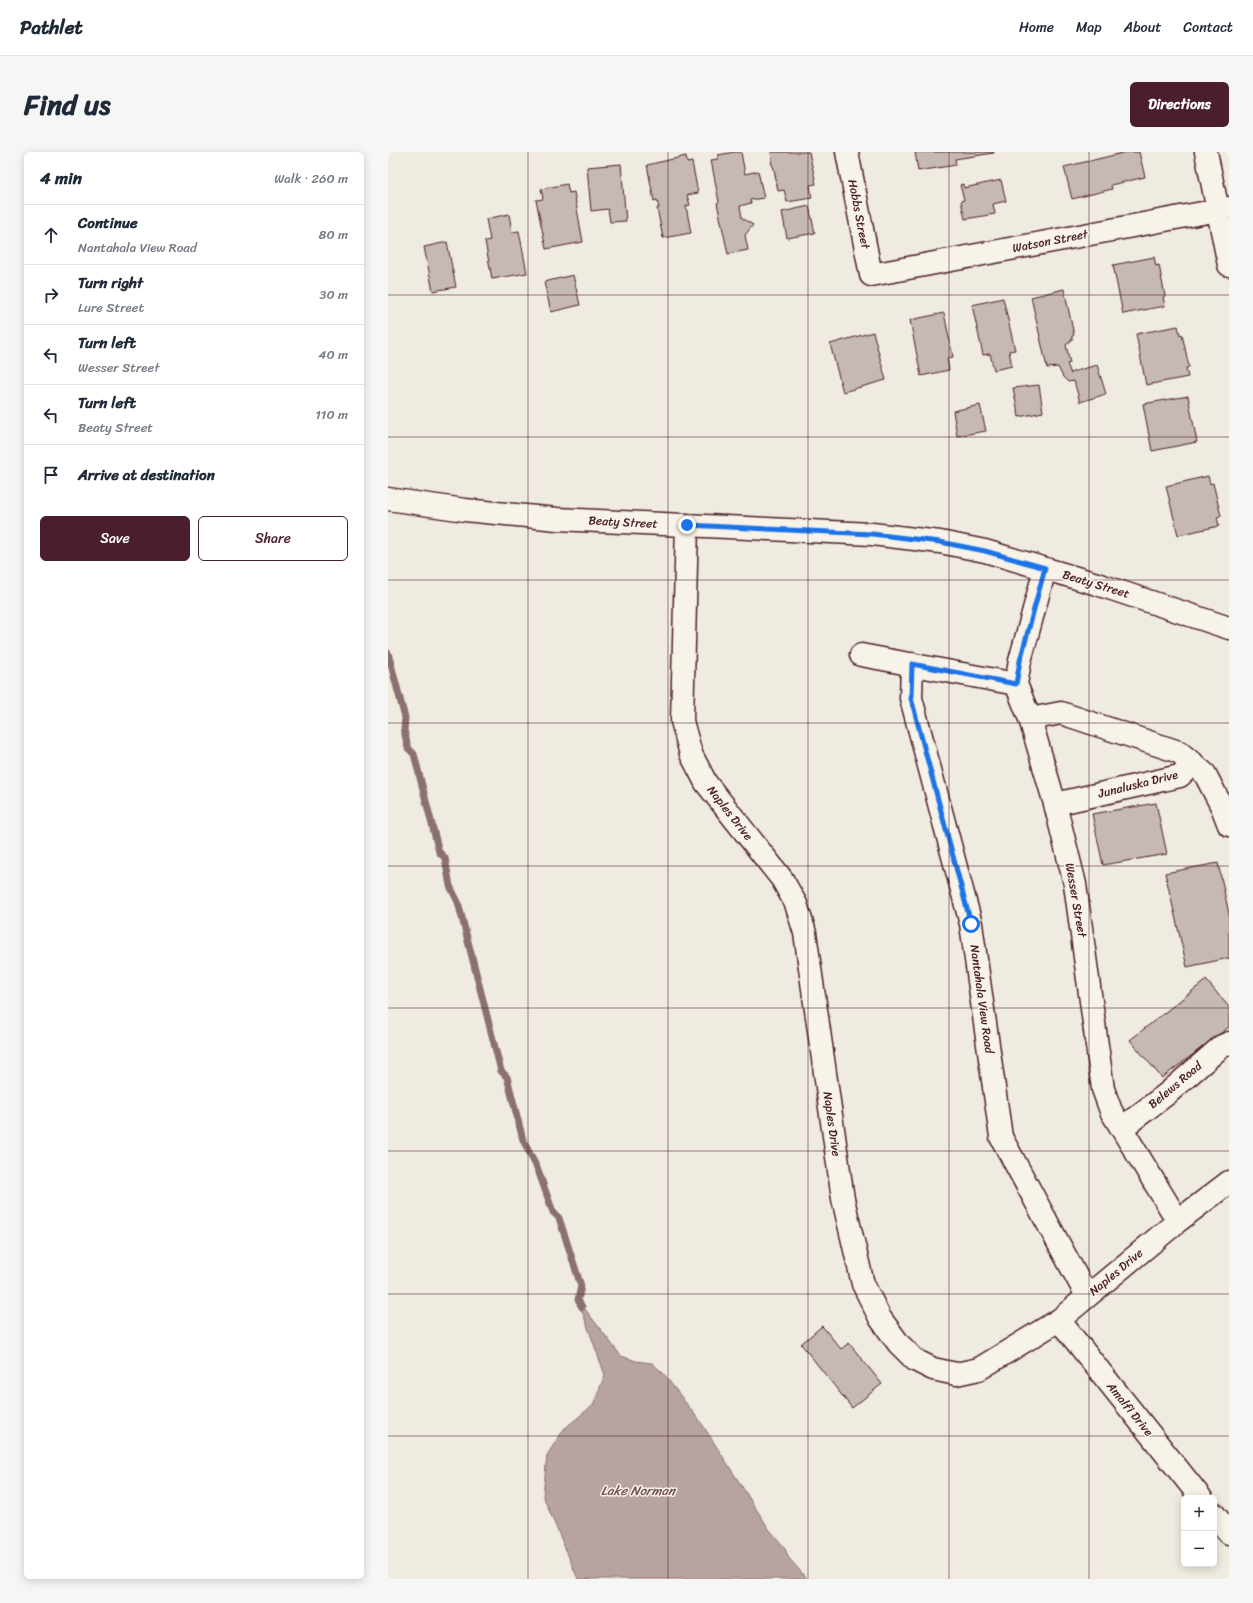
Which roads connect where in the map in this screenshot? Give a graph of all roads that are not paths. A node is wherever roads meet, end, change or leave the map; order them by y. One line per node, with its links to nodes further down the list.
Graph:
1 (847, 152): 5 (street, Hobbs Street)
2 (1206, 152): 3 (street)
3 (1223, 209): 4 (street); 5 (street, Watson Street)
4 (1229, 265)
5 (871, 275)
6 (388, 499): 7 (street, Beaty Street)
7 (687, 525): 8 (street, Beaty Street); 22 (street, Naples Drive)
8 (1045, 568): 9 (street, Beaty Street); 12 (street)
9 (1229, 628)
10 (861, 655): 11 (street)
11 (912, 664): 12 (street); 21 (street, Nantahala View Road)
12 (1016, 684): 13 (street, Wesser Street)
13 (1030, 719): 14 (street); 15 (street, Wesser Street)
14 (1193, 763): 15 (street, Junaluska Drive); 16 (street, Junaluska Drive)
15 (1055, 804): 18 (street, Wesser Street)
16 (1229, 825)
17 (1229, 1043): 18 (street, Belews Road)
18 (1122, 1128): 20 (street, Wesser Street)
19 (1229, 1182): 20 (street, Naples Drive)
20 (1178, 1221): 21 (street, Naples Drive)
21 (1087, 1296): 22 (street, Naples Drive)
22 (1059, 1320): 23 (street, Amalfi Drive)
23 (1199, 1495)
24 (1217, 1518): 25 (street)
25 (1229, 1533)

